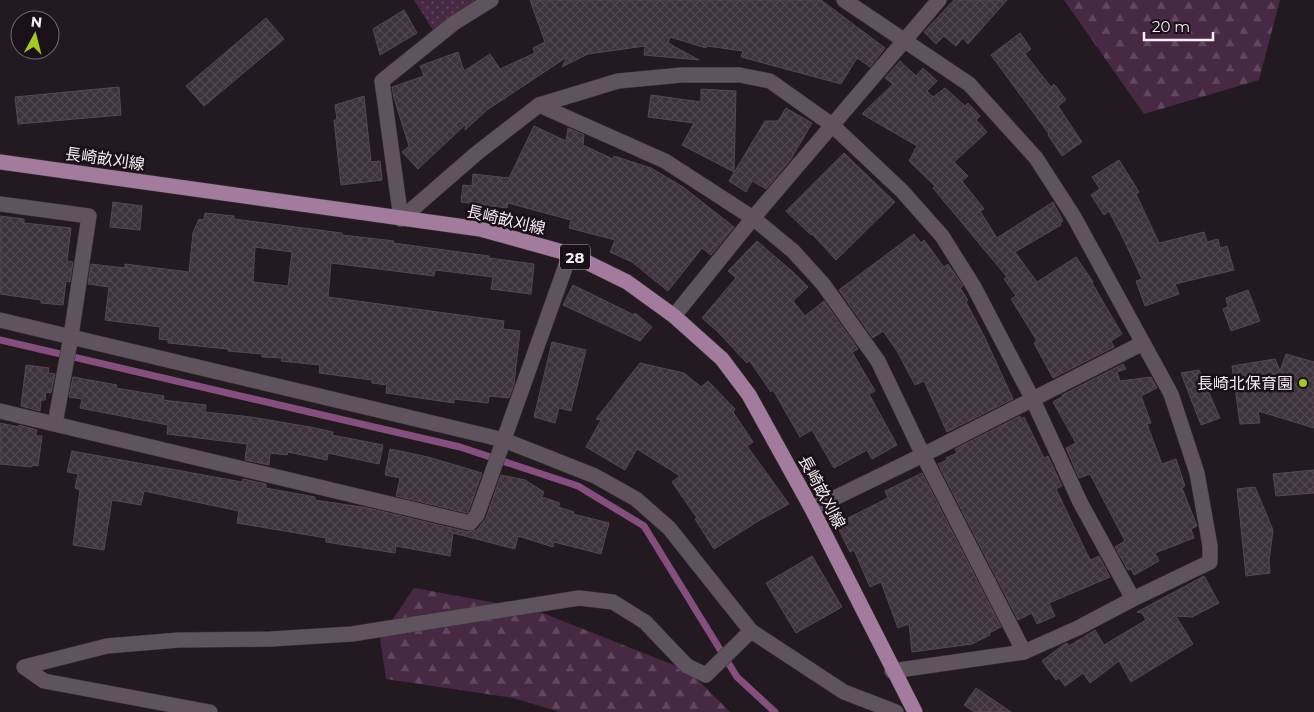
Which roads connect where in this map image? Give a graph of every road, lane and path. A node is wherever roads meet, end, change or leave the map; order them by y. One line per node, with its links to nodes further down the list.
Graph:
1 (491, 0): 10 (street)
2 (844, 0): 4 (street)
3 (939, 0): 4 (street)
4 (905, 40): 6 (street); 15 (street)
5 (539, 105): 6 (street); 9 (street); 10 (street)
6 (832, 125): 9 (street); 16 (street)
7 (0, 162): 10 (main road, 長崎畝刈線 / 28)
8 (0, 204): 14 (street)
9 (753, 218): 12 (street); 20 (street)
10 (401, 219): 11 (main road, 長崎畝刈線 / 28)
11 (570, 254): 12 (main road, 長崎畝刈線 / 28); 19 (street)
12 (674, 316): 21 (main road, 長崎畝刈線 / 28)
13 (0, 320): 14 (street)
14 (70, 338): 18 (street); 19 (street)
15 (1143, 343): 16 (street); 22 (street)
16 (1032, 398): 20 (street); 22 (street)
17 (0, 411): 18 (street)
18 (55, 424): 19 (street)
19 (503, 442): 23 (street)
20 (924, 456): 21 (street); 24 (street)
21 (812, 509): 25 (main road, 長崎畝刈線 / 28)
22 (1133, 599): 24 (street)
23 (751, 631): 26 (street); 27 (street)
24 (1024, 652): 25 (street)
25 (892, 671): 28 (main road, 長崎畝刈線 / 28)
26 (210, 712)
27 (896, 712)
28 (915, 712)

